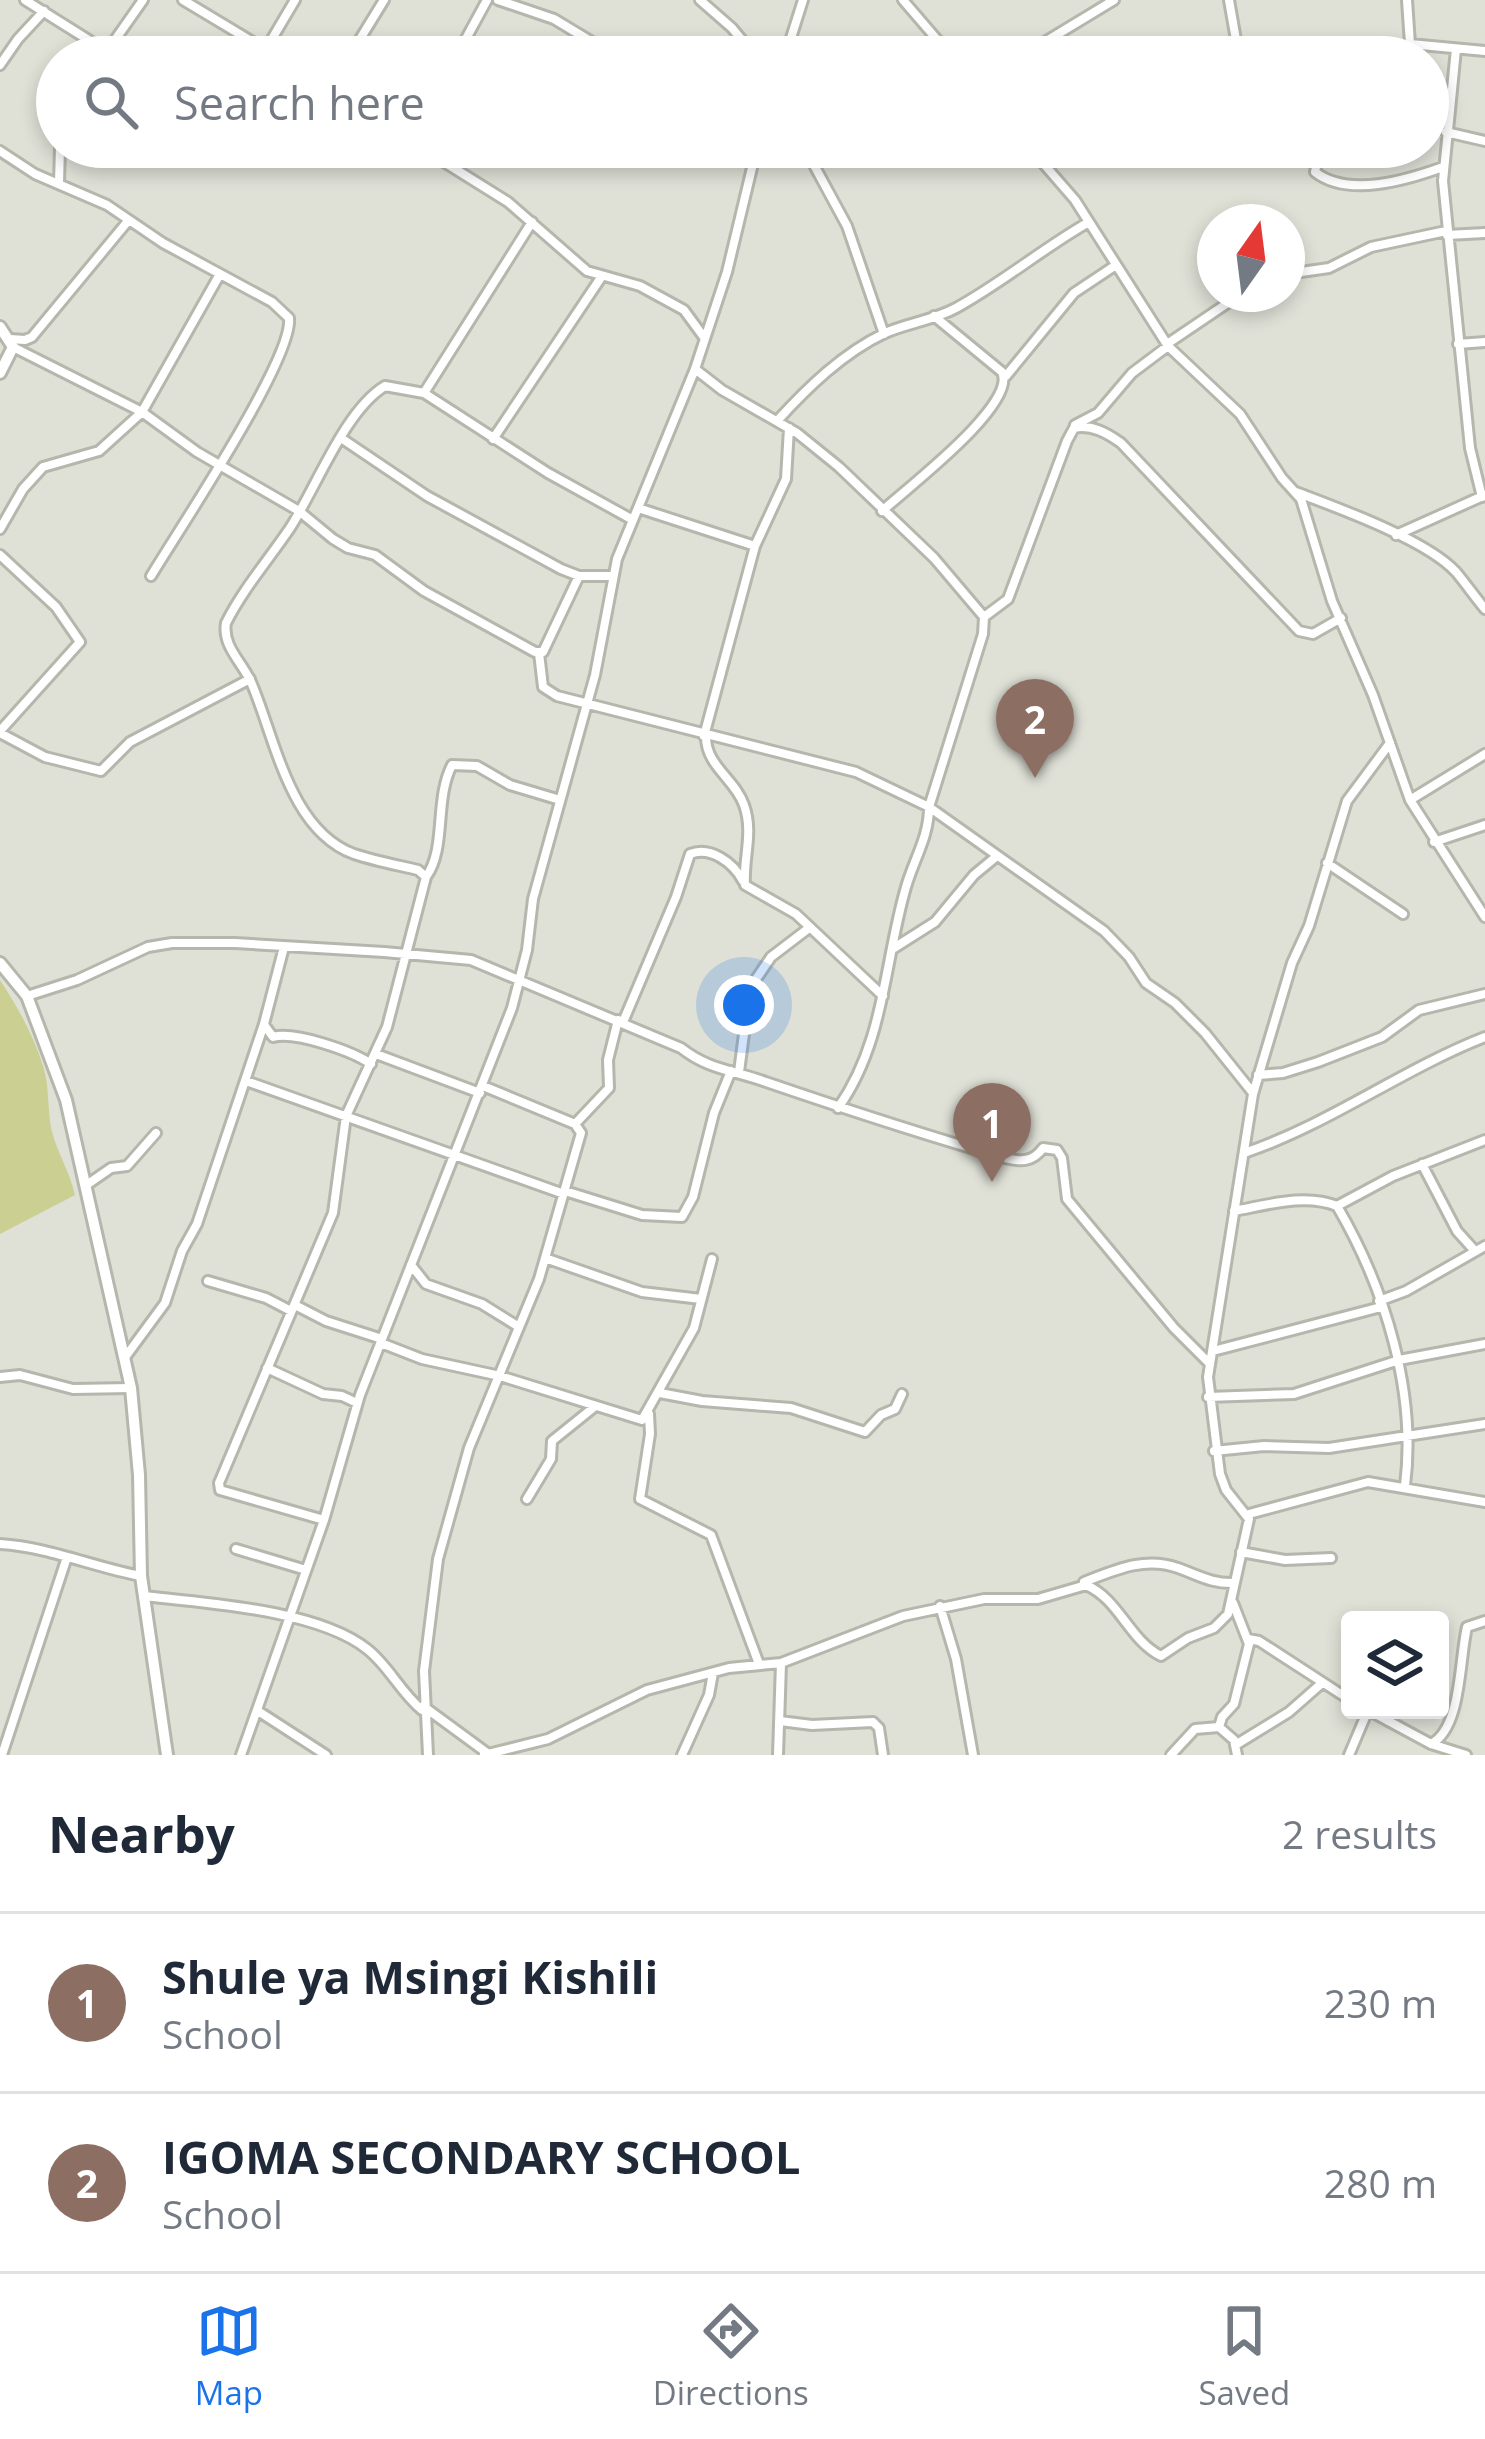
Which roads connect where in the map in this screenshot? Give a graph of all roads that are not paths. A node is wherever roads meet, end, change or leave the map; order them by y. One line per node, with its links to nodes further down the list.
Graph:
1 (26, 0): 14 (street)
2 (142, 0): 16 (street)
3 (183, 0): 17 (street)
4 (295, 0): 18 (street)
5 (384, 0): 19 (street)
6 (488, 0): 20 (street)
7 (499, 0): 21 (street)
8 (700, 0): 22 (street)
9 (802, 0): 23 (street)
10 (903, 0): 24 (street)
11 (1114, 0): 25 (street)
12 (1229, 0): 26 (street)
13 (1407, 0): 27 (street)
14 (44, 11): 15 (street); 31 (street)
15 (79, 36)
16 (117, 36)
17 (244, 36)
18 (274, 36)
19 (362, 36)
20 (468, 36)
21 (582, 36)
22 (739, 36)
23 (791, 36)
24 (934, 36)
25 (1055, 36)
26 (1235, 36)
27 (1409, 36)
28 (1449, 48): 29 (street)
29 (1456, 49): 30 (street); 32 (street)
30 (1485, 51)
31 (0, 65)
32 (1449, 107)
33 (1449, 133): 34 (street)
34 (1485, 141)
35 (0, 151): 44 (street)
36 (59, 168): 44 (street)
37 (452, 168): 46 (street)
38 (752, 168): 58 (street)
39 (816, 168): 57 (street)
40 (1047, 168): 47 (street)
41 (1316, 168): 42 (street)
42 (1440, 168)
43 (1443, 168): 48 (street)
44 (59, 184): 45 (street)
45 (128, 221): 52 (street); 60 (street)
46 (532, 222): 53 (street); 66 (street)
47 (1089, 222): 50 (street); 55 (street)
48 (1447, 233): 49 (street); 51 (street); 61 (street)
49 (1485, 233)
50 (1116, 265): 62 (street); 65 (street)
51 (1305, 271)
52 (220, 274): 67 (street); 73 (street)
53 (602, 277): 58 (street); 72 (street)
54 (1215, 312): 62 (street)
55 (934, 316): 57 (street); 65 (street)
56 (0, 327): 60 (main road)
57 (884, 334): 68 (street)
58 (704, 338): 63 (street)
59 (1485, 342): 61 (street)
60 (12, 343): 64 (main road); 67 (street)
61 (1459, 344): 75 (street)
62 (1167, 345): 70 (street); 74 (street)
63 (695, 368): 68 (street); 76 (street)
64 (0, 373)
65 (1006, 376): 78 (street)
66 (424, 393): 71 (street); 72 (street)
67 (142, 412): 73 (street); 80 (street)
68 (777, 421): 69 (street)
69 (789, 428): 78 (street); 82 (street)
70 (1074, 428): 90 (street); 91 (street)
71 (341, 438): 77 (street); 85 (street)
72 (493, 439): 79 (street)
73 (220, 463): 77 (street); 84 (street)
74 (1295, 491): 81 (street); 91 (street)
75 (1483, 496): 81 (street)
76 (638, 508): 79 (street); 82 (street)
77 (299, 511): 92 (street); 93 (street)
78 (882, 511): 90 (street)
79 (633, 520): 86 (street)
80 (0, 530)
81 (1394, 535): 88 (street)
82 (755, 547): 96 (street)
83 (0, 555): 95 (street)
84 (151, 576)
85 (579, 576): 86 (street); 92 (street)
86 (613, 576): 94 (street)
87 (1485, 590): 88 (street)
88 (1476, 598): 89 (street)
89 (1485, 609)
90 (984, 617): 101 (street)
91 (1341, 618): 97 (street)
92 (539, 653): 94 (street)
93 (250, 679): 95 (street); 106 (street)
94 (586, 705): 96 (street); 99 (street)
95 (0, 732)
96 (705, 736): 101 (street); 107 (street)
97 (1390, 743): 100 (street); 105 (street)
98 (1485, 754): 100 (street)
99 (560, 800): 106 (street); 117 (street)
100 (1410, 800): 103 (street)
101 (928, 807): 104 (street); 113 (street)
102 (1485, 825): 103 (street)
103 (1434, 842): 109 (street)
104 (997, 856): 113 (street); 129 (street)
105 (1327, 863): 108 (street); 126 (street)
106 (426, 877): 111 (street)
107 (743, 882): 110 (street); 121 (street)
108 (1403, 914)
109 (1485, 917)
110 (808, 928): 120 (street); 125 (street)
111 (411, 940): 114 (street); 115 (street)
112 (284, 947): 114 (street); 119 (street); 122 (street)
113 (893, 949): 120 (street)
114 (406, 954): 115 (street); 124 (street)
115 (430, 956): 117 (street)
116 (0, 963): 119 (main road)
117 (520, 980): 121 (street); 128 (street)
118 (1485, 994): 126 (street)
119 (27, 996): 138 (main road)
120 (883, 996): 130 (street)
121 (621, 1021): 125 (street); 132 (street)
122 (264, 1024): 124 (street); 127 (street)
123 (1485, 1037): 135 (street)
124 (373, 1059): 128 (street); 131 (street)
125 (735, 1072): 130 (street); 139 (street)
126 (1258, 1075): 129 (street)
127 (246, 1081): 131 (street); 154 (street)
128 (482, 1089): 132 (street); 136 (street)
129 (1253, 1094): 135 (street)
130 (838, 1108): 156 (street)
131 (346, 1117): 136 (street); 149 (street)
132 (575, 1124): 139 (street)
133 (156, 1133): 138 (street)
134 (1485, 1140): 137 (street)
135 (1246, 1152): 141 (street)
136 (456, 1154): 139 (street); 145 (street)
137 (1423, 1164): 140 (street); 142 (street)
138 (86, 1186): 154 (main road)
139 (565, 1193): 143 (street)
140 (1337, 1206): 141 (street); 148 (street)
141 (1234, 1211): 153 (street)
142 (1481, 1250): 148 (street)
143 (545, 1258): 147 (street); 150 (street)
144 (712, 1259): 147 (street)
145 (410, 1264): 150 (street); 151 (street)
146 (208, 1281): 149 (street)
147 (701, 1299): 161 (street)
148 (1380, 1304): 153 (street); 155 (street)
149 (292, 1308): 151 (street); 157 (street)
150 (519, 1327): 158 (street)
151 (381, 1341): 158 (street); 164 (street)
152 (1485, 1344): 155 (street)
153 (1213, 1351): 156 (street)
154 (124, 1358): 160 (main road)
155 (1399, 1360): 163 (street); 168 (street)
156 (1210, 1364): 163 (street)
157 (267, 1368): 164 (street); 174 (street)
158 (500, 1376): 165 (street); 195 (street)
159 (0, 1377): 160 (street)
160 (131, 1388): 181 (main road)
161 (660, 1393): 162 (street); 166 (street)
162 (902, 1394)
163 (1208, 1397): 169 (street)
164 (357, 1403): 174 (street)
165 (595, 1407): 166 (street); 171 (street)
166 (649, 1414): 191 (street)
167 (1485, 1424): 168 (street)
168 (1408, 1436): 169 (street); 170 (street)
169 (1214, 1451): 173 (street)
170 (1405, 1486): 172 (street); 173 (street)
171 (526, 1498)
172 (1485, 1502)
173 (1249, 1514): 177 (street)
174 (324, 1520): 180 (street)
175 (0, 1544): 178 (street)
176 (236, 1549): 180 (street)
177 (1241, 1552): 179 (street); 182 (street)
178 (67, 1558): 181 (street); 205 (street)
179 (1330, 1558)
180 (307, 1570): 187 (street)
181 (141, 1576): 184 (main road)
182 (1234, 1582): 183 (street); 185 (street)
183 (1078, 1585): 185 (street); 186 (street)
184 (144, 1596): 187 (street); 206 (main road)
185 (1233, 1603): 189 (street)
186 (940, 1606): 190 (street); 213 (street)
187 (291, 1615): 195 (street); 196 (street)
188 (1485, 1622): 202 (street)
189 (1248, 1639): 193 (street); 200 (street)
190 (781, 1663): 191 (street); 199 (street)
191 (759, 1664): 192 (street)
192 (713, 1672): 204 (street); 210 (street)
193 (1322, 1683): 194 (street); 203 (street)
194 (1341, 1695)
195 (423, 1709): 204 (street); 209 (street)
196 (257, 1711): 207 (street); 208 (street)
197 (1364, 1719): 216 (street)
198 (1385, 1719): 202 (street)
199 (780, 1721): 211 (street); 212 (street)
200 (1219, 1727): 201 (street); 203 (street)
201 (1179, 1743): 214 (street); 215 (street)
202 (1431, 1744): 217 (street)
203 (1237, 1750)
204 (486, 1754)
205 (2, 1755)
206 (167, 1755)
207 (241, 1755)
208 (326, 1755)
209 (428, 1755)
210 (682, 1755)
211 (778, 1755)
212 (883, 1755)
213 (973, 1755)
214 (1171, 1755)
215 (1190, 1755)
216 (1349, 1755)
217 (1466, 1755)

